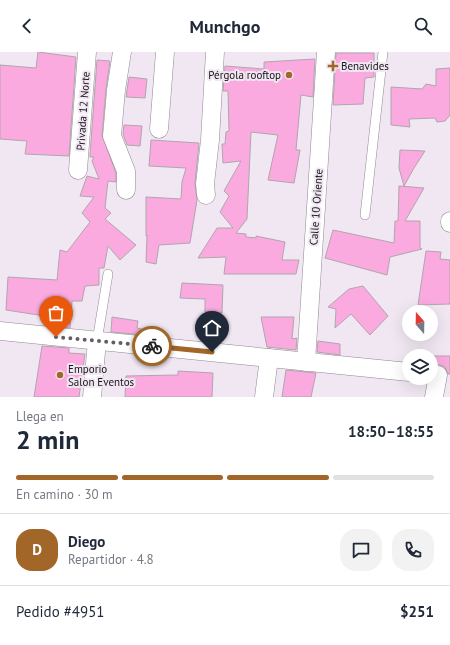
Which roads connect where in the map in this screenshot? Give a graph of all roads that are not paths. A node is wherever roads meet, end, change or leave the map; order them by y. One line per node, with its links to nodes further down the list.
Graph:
1 (87, 52): 8 (street, Privada 12 Norte)
2 (122, 52): 9 (street)
3 (165, 52): 7 (street)
4 (215, 52): 10 (street)
5 (326, 52): 16 (street, Calle 10 Oriente)
6 (383, 52): 11 (lane)
7 (159, 130)
8 (78, 170)
9 (126, 190)
10 (206, 195)
11 (365, 215)
12 (108, 274): 14 (lane)
13 (0, 331): 14 (street)
14 (97, 341): 15 (street); 19 (street)
15 (269, 358): 16 (street); 20 (street)
16 (306, 362): 17 (street)
17 (402, 371)
18 (440, 375): 21 (street)
19 (92, 397)
20 (264, 397)
21 (434, 397)

